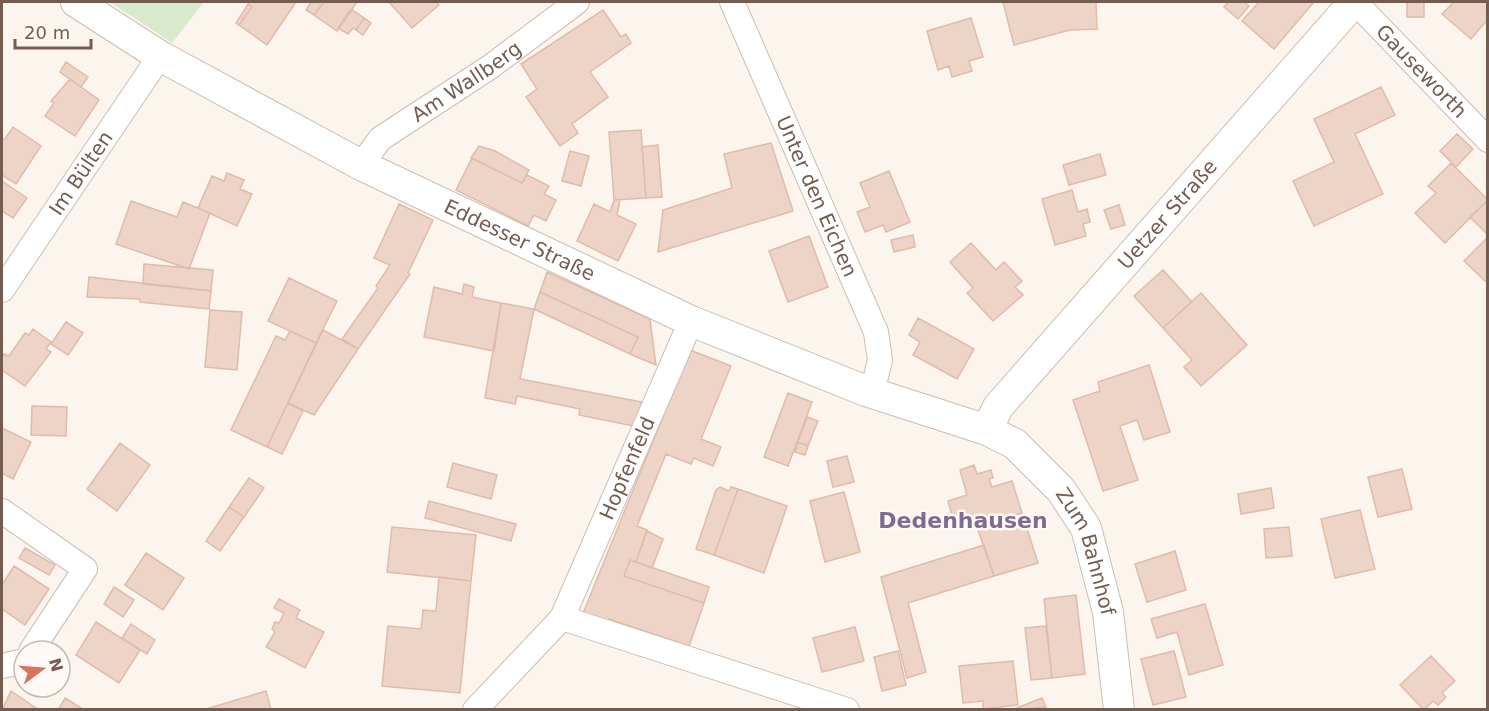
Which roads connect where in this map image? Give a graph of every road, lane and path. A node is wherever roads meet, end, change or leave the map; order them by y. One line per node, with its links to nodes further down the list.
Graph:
1 (76, 2): 5 (street, Eddesser Straße)
2 (577, 2): 7 (street, Am Wallberg)
3 (732, 2): 10 (street, Unter den Eichen)
4 (1355, 2): 6 (street, Gauseworth); 11 (street, Uetzer Straße)
5 (160, 56): 7 (street, Eddesser Straße); 8 (street, Im Bülten)
6 (1488, 140)
7 (361, 165): 9 (street, Eddesser Straße)
8 (2, 290)
9 (691, 321): 10 (street, Eddesser Straße); 13 (street, Hopfenfeld)
10 (872, 393): 11 (street, Eddesser Straße)
11 (987, 430): 17 (street, Zum Bahnhof)
12 (2, 511): 14 (street)
13 (562, 618): 15 (street, Hopfenfeld); 16 (street)
14 (39, 639)
15 (475, 710)
16 (847, 710)
17 (1119, 710)

